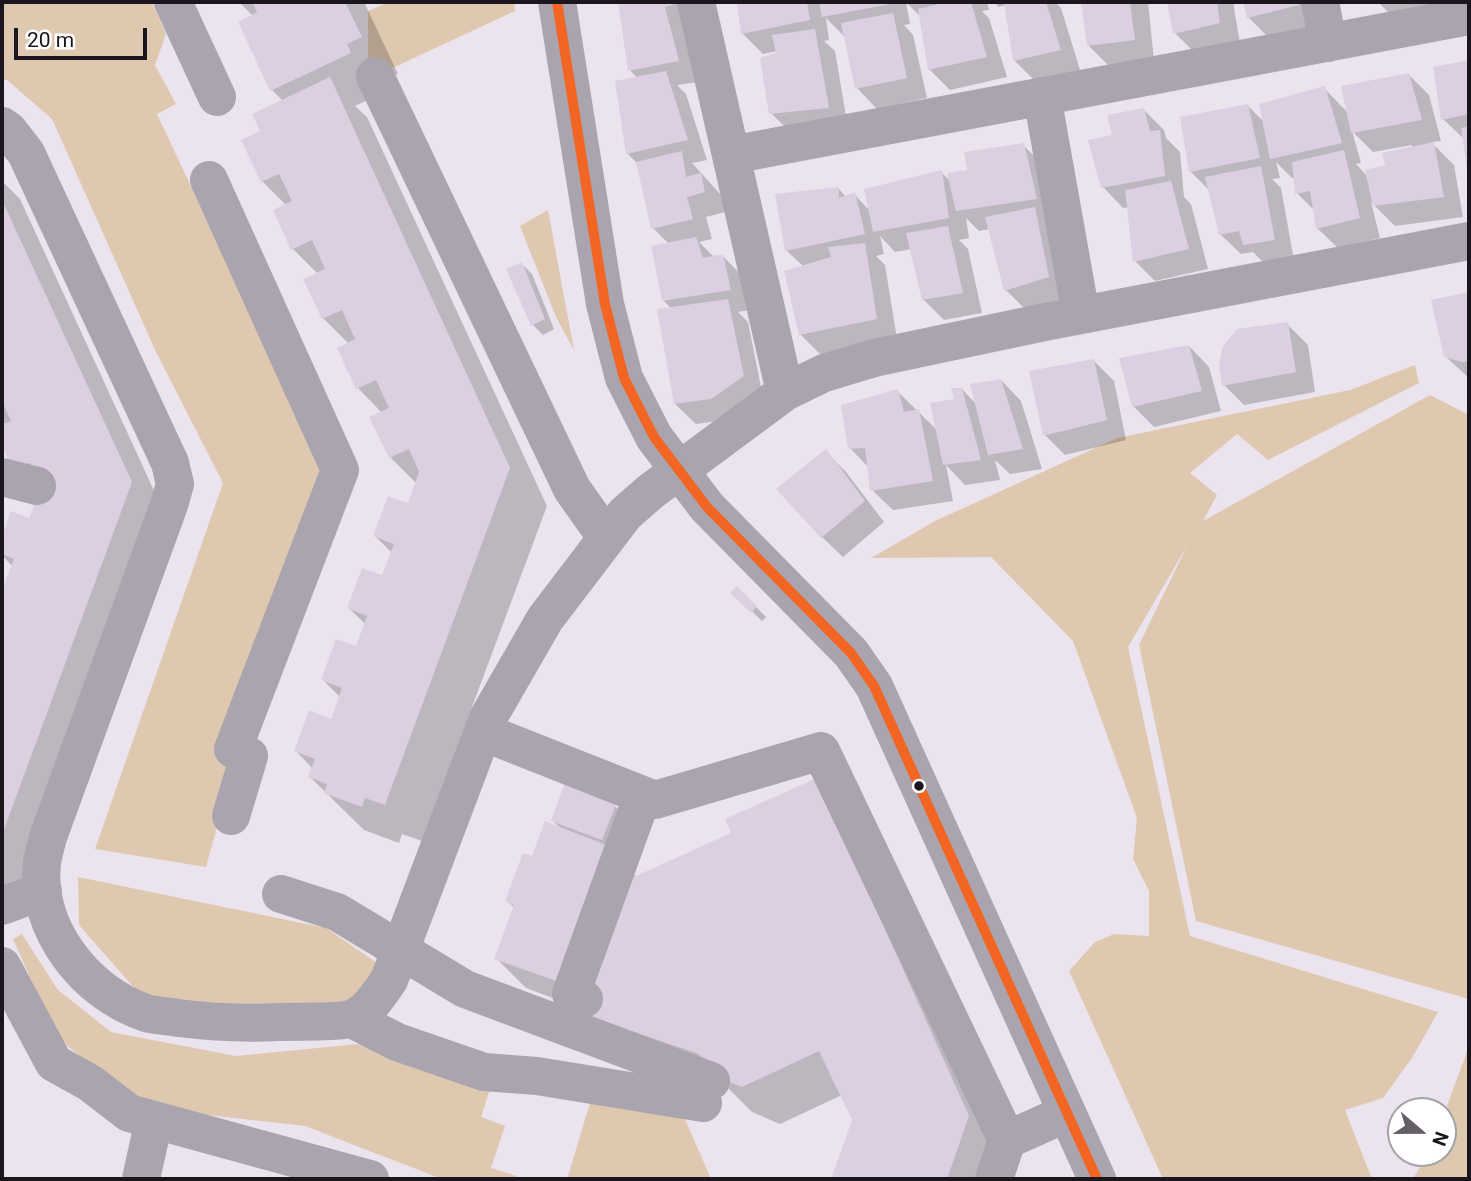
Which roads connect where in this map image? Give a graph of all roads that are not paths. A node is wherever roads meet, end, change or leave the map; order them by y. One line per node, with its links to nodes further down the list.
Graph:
1 (173, 2): 9 (street)
2 (557, 2): 16 (street)
3 (696, 2): 11 (street)
4 (1320, 2): 6 (street)
5 (1469, 16): 6 (street)
6 (1328, 43): 8 (street)
7 (375, 76): 17 (street)
8 (1042, 96): 11 (street); 14 (street)
9 (217, 97)
10 (2, 126): 21 (street)
11 (731, 155): 15 (street)
12 (209, 180): 20 (street)
13 (1469, 241): 14 (street)
14 (1081, 315): 15 (street)
15 (785, 392): 16 (street)
16 (679, 471): 17 (street); 27 (street)
17 (606, 537): 18 (street)
18 (482, 733): 19 (street); 26 (street)
19 (643, 795): 25 (street); 29 (street)
20 (232, 816)
21 (43, 891): 23 (street); 26 (street)
22 (281, 894): 25 (street)
23 (2, 906)
24 (2, 966): 28 (street)
25 (571, 1006): 26 (street)
26 (352, 1019)
27 (1067, 1113): 29 (street); 33 (street)
28 (154, 1120): 30 (street); 31 (street)
29 (1007, 1140): 32 (street)
30 (141, 1179)
31 (370, 1179)
32 (993, 1179)
33 (1097, 1179)

